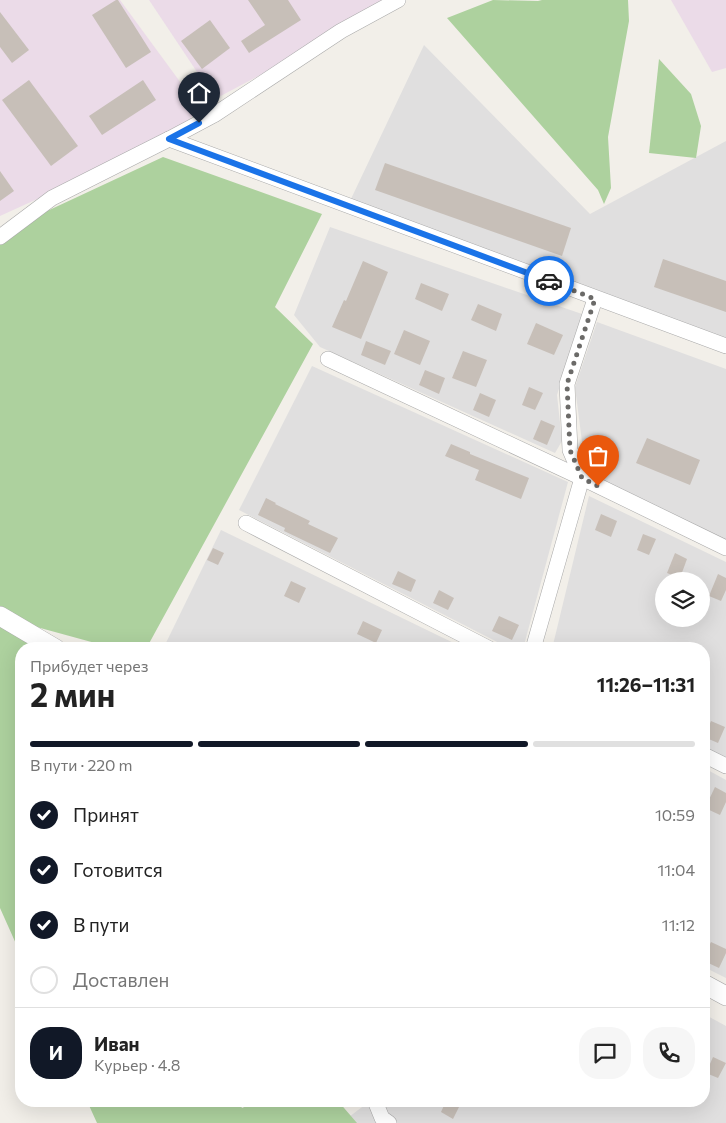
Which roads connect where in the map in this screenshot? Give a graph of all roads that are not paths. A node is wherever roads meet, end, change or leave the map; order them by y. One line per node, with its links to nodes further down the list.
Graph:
1 (398, 0): 2 (street)
2 (169, 139): 3 (street); 4 (street)
3 (0, 237)
4 (595, 299): 5 (street); 7 (street)
5 (726, 346)
6 (328, 359): 7 (street)
7 (582, 478): 9 (street); 13 (street)
8 (246, 524): 12 (street)
9 (726, 548)
10 (0, 616): 11 (street)
11 (44, 642)
12 (476, 642)
13 (535, 642)
14 (710, 758): 15 (street)
15 (726, 766)
16 (710, 987): 17 (street)
17 (726, 996)
18 (377, 1107): 19 (street)
19 (389, 1123)

